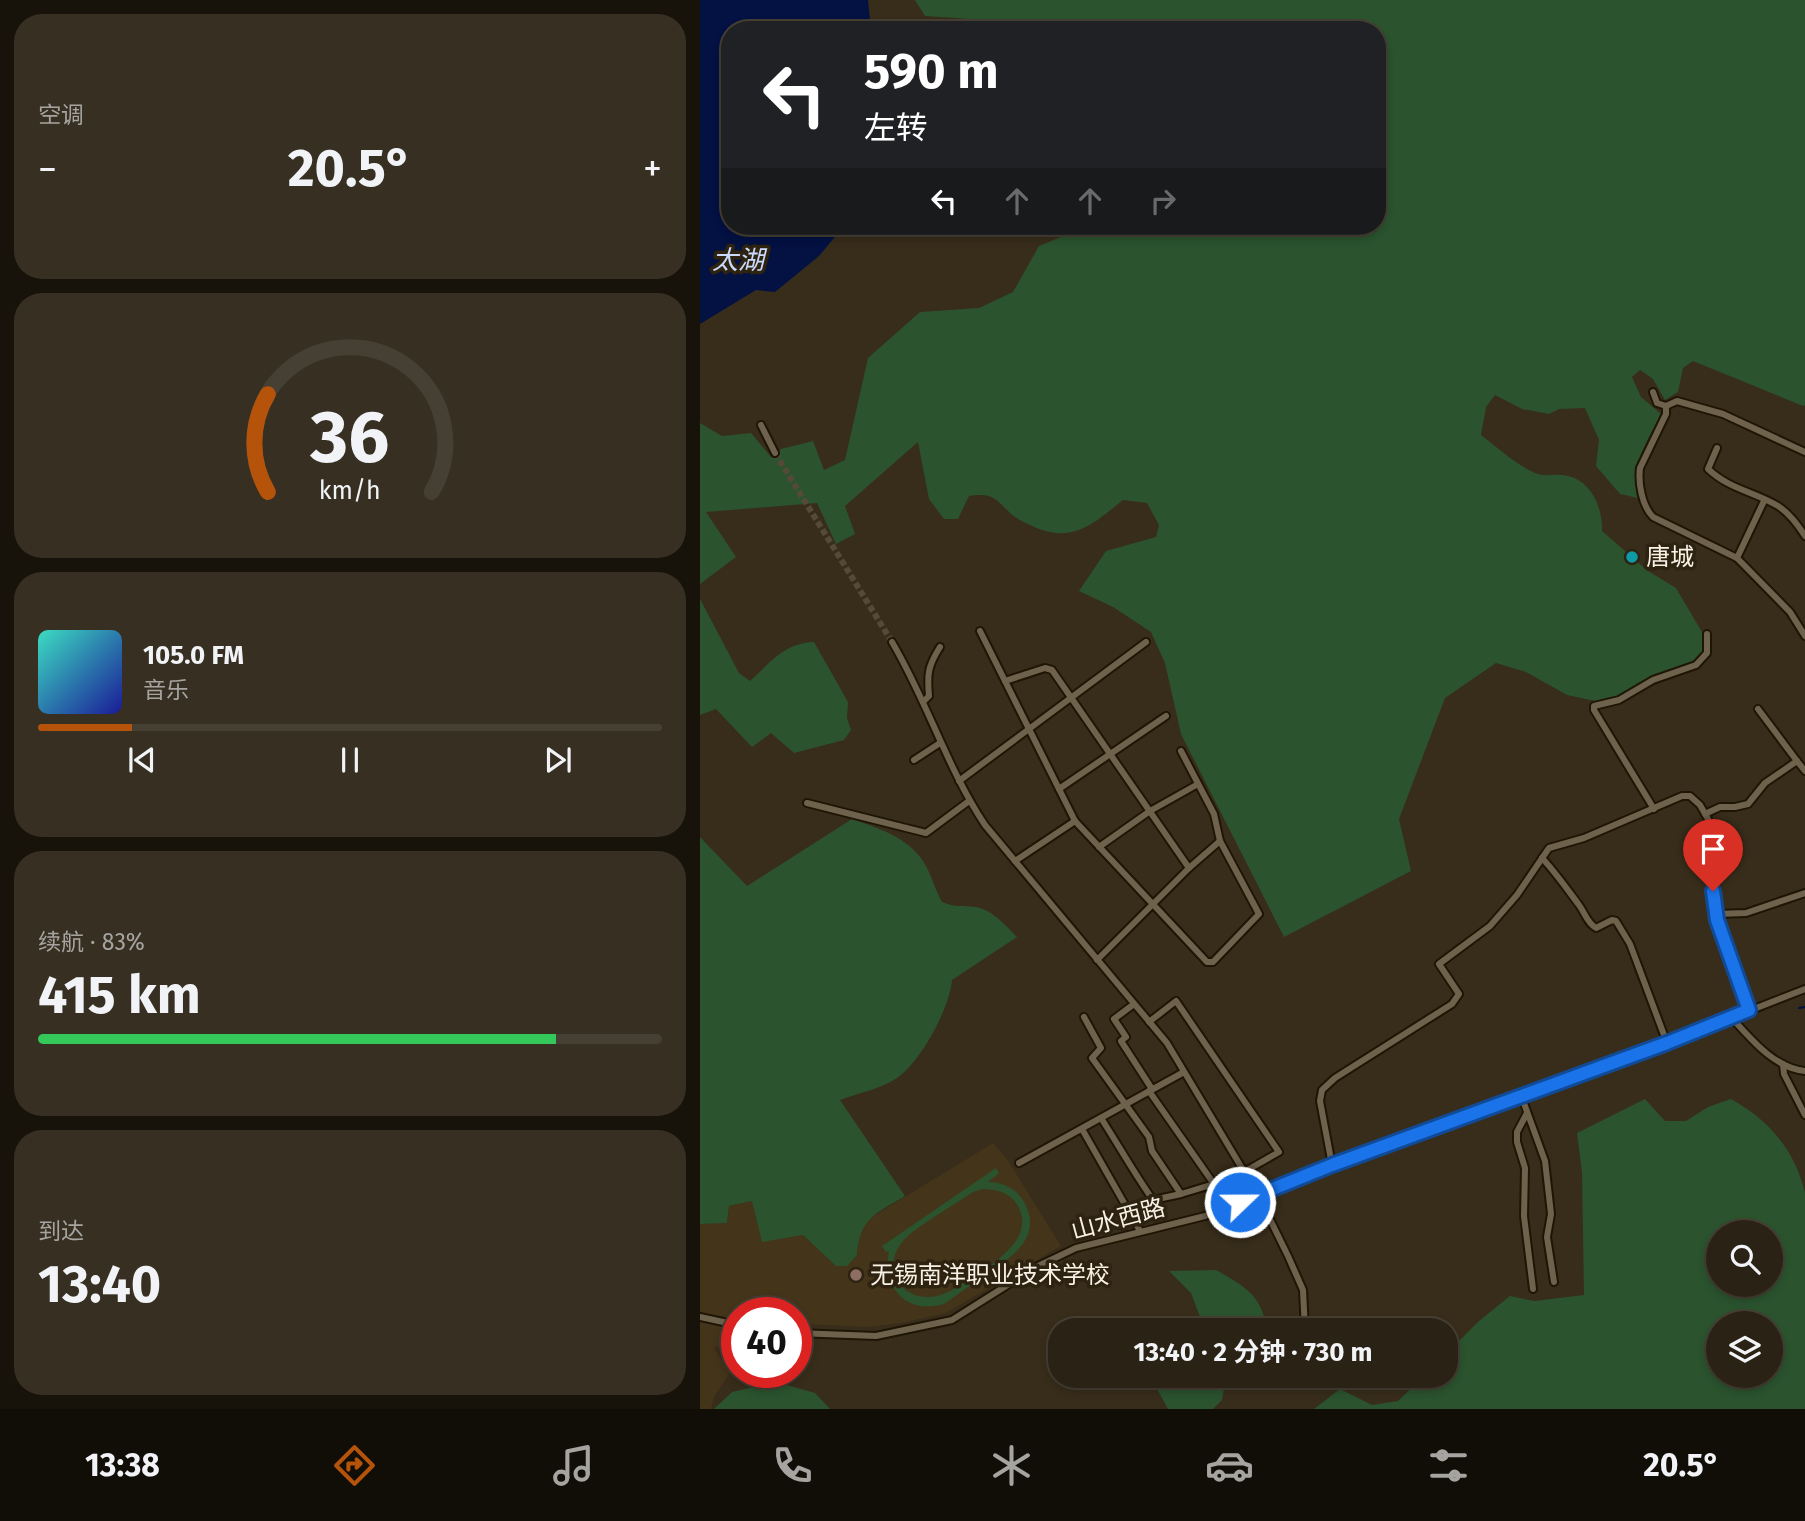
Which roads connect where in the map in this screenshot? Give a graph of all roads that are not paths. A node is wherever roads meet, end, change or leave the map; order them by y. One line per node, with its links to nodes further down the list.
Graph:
1 (1653, 392): 2 (street)
2 (1667, 406): 5 (street); 9 (street)
3 (761, 425): 6 (street)
4 (1717, 448): 7 (street)
5 (1805, 452)
6 (775, 453)
7 (1765, 500): 8 (street); 9 (street)
8 (1805, 536)
9 (1737, 558): 12 (street)
10 (980, 631): 16 (street)
11 (1707, 634): 33 (street)
12 (1805, 636)
13 (892, 642): 18 (street)
14 (1146, 642): 17 (street)
15 (940, 647): 18 (street)
16 (1005, 681): 17 (street); 21 (street)
17 (1071, 698): 21 (street); 24 (street)
18 (923, 702): 22 (street)
19 (1758, 709): 26 (street)
20 (1166, 716): 24 (street)
21 (1029, 729): 28 (street); 30 (street)
22 (940, 743): 25 (street); 28 (street)
23 (1181, 751): 29 (street)
24 (1109, 753): 30 (street); 34 (street)
25 (915, 760)
26 (1797, 761): 27 (street); 35 (street)
27 (1805, 771)
28 (958, 781): 31 (street)
29 (1198, 784): 34 (street); 37 (street)
30 (1059, 789): 36 (street)
31 (969, 801): 32 (street); 40 (street)
32 (807, 803)
33 (1654, 809): 35 (street); 39 (street)
34 (1150, 811): 38 (street); 41 (street)
35 (1705, 814): 44 (street)
36 (1075, 821): 38 (street); 40 (street)
37 (1220, 841): 41 (street); 43 (street)
38 (1099, 847): 43 (street)
39 (1542, 858): 52 (street); 64 (street)
40 (1015, 861): 45 (street)
41 (1189, 868): 43 (street)
42 (1805, 893): 44 (street)
43 (1153, 904): 45 (street)
44 (1716, 914): 48 (street)
45 (1097, 960): 47 (street)
46 (1805, 989): 48 (street, 山水西路)
47 (1134, 1004): 51 (street); 56 (street)
48 (1749, 1010): 50 (street, 山水西路)
49 (1084, 1017): 58 (street)
50 (1731, 1017): 52 (street, 山水西路); 53 (street)
51 (1149, 1022): 55 (street); 65 (street)
52 (1667, 1043): 57 (street, 山水西路)
53 (1783, 1065): 54 (street); 60 (street)
54 (1805, 1071)
55 (1184, 1072): 56 (street); 65 (street)
56 (1151, 1090): 58 (street); 66 (street)
57 (1521, 1095): 59 (street); 64 (street, 山水西路)
58 (1126, 1104): 61 (street); 67 (street)
59 (1528, 1113): 70 (street); 71 (street)
60 (1805, 1115)
61 (1101, 1118): 62 (street); 67 (street)
62 (1082, 1129): 63 (street); 69 (street)
63 (1019, 1163)
64 (1332, 1165): 68 (street, 山水西路)
65 (1244, 1172): 66 (street); 68 (street)
66 (1214, 1184): 67 (street)
67 (1181, 1194)
68 (1258, 1195): 69 (street, 山水西路); 73 (street)
69 (1140, 1231): 75 (street, 山水西路)
70 (1553, 1282)
71 (1533, 1289)
72 (700, 1317): 74 (street)
73 (1304, 1318)
74 (721, 1322)
75 (812, 1334)

